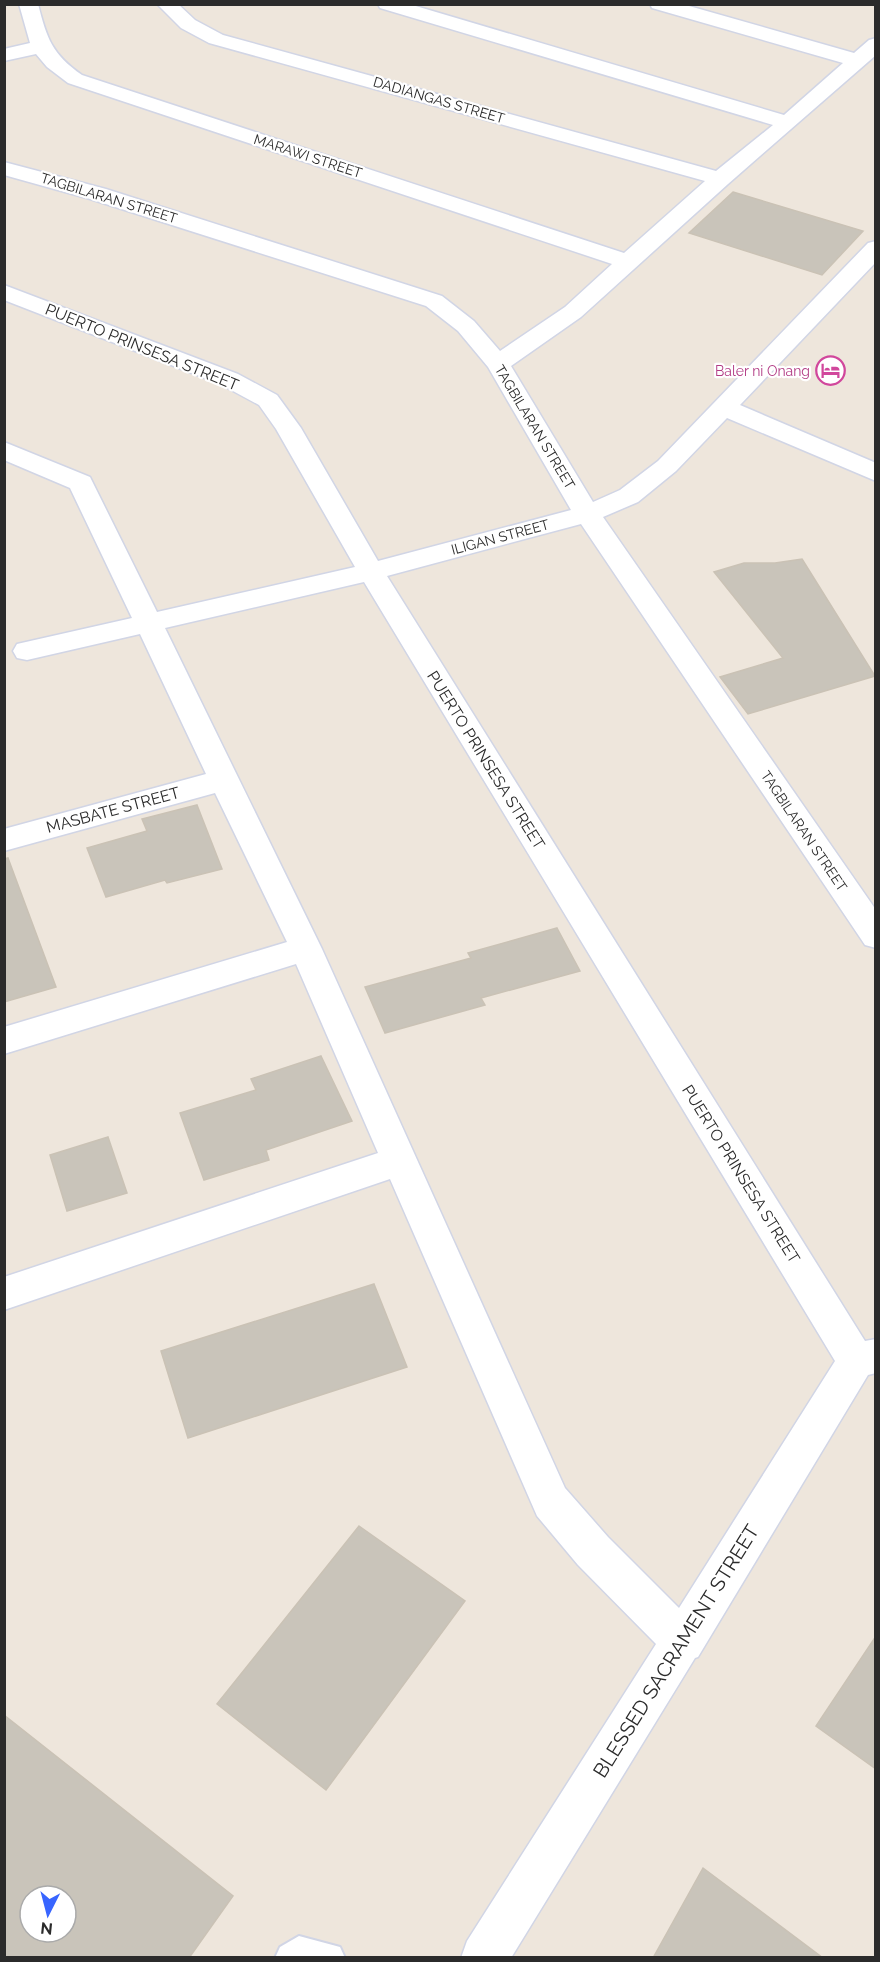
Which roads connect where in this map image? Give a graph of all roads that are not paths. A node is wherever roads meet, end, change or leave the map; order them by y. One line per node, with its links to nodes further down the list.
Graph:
1 (166, 4): 11 (street, DADIANGAS STREET)
2 (387, 4): 9 (street)
3 (659, 4): 8 (street)
4 (20, 5): 6 (street, MARAWI STREET)
5 (876, 44): 8 (street)
6 (40, 48): 7 (street); 13 (street, MARAWI STREET)
7 (4, 55)
8 (856, 60): 9 (street)
9 (788, 123): 11 (street)
10 (4, 168): 15 (street, TAGBILARAN STREET)
11 (720, 179): 13 (street)
12 (876, 248): 16 (street, ILIGAN STREET)
13 (628, 262): 15 (street)
14 (4, 292): 20 (street, PUERTO PRINSESA STREET)
15 (498, 364): 19 (street, TAGBILARAN STREET)
16 (724, 407): 18 (street); 19 (street, ILIGAN STREET)
17 (4, 450): 21 (street)
18 (876, 473)
19 (587, 514): 20 (street, ILIGAN STREET); 25 (street, TAGBILARAN STREET)
20 (371, 572): 21 (street, ILIGAN STREET); 30 (street, PUERTO PRINSESA STREET)
21 (146, 623): 22 (street, ILIGAN STREET); 23 (street)
22 (27, 651)
23 (222, 780): 24 (street, MASBATE STREET); 26 (street)
24 (4, 840)
25 (876, 936)
26 (306, 950): 27 (street); 28 (street)
27 (4, 1041)
28 (398, 1161): 29 (street); 31 (street)
29 (4, 1294)
30 (866, 1359): 31 (street, BLESSED SACRAMENT STREET)
31 (684, 1642): 34 (street, BLESSED SACRAMENT STREET)
32 (291, 1958): 33 (lane)
33 (329, 1958)
34 (484, 1958)

